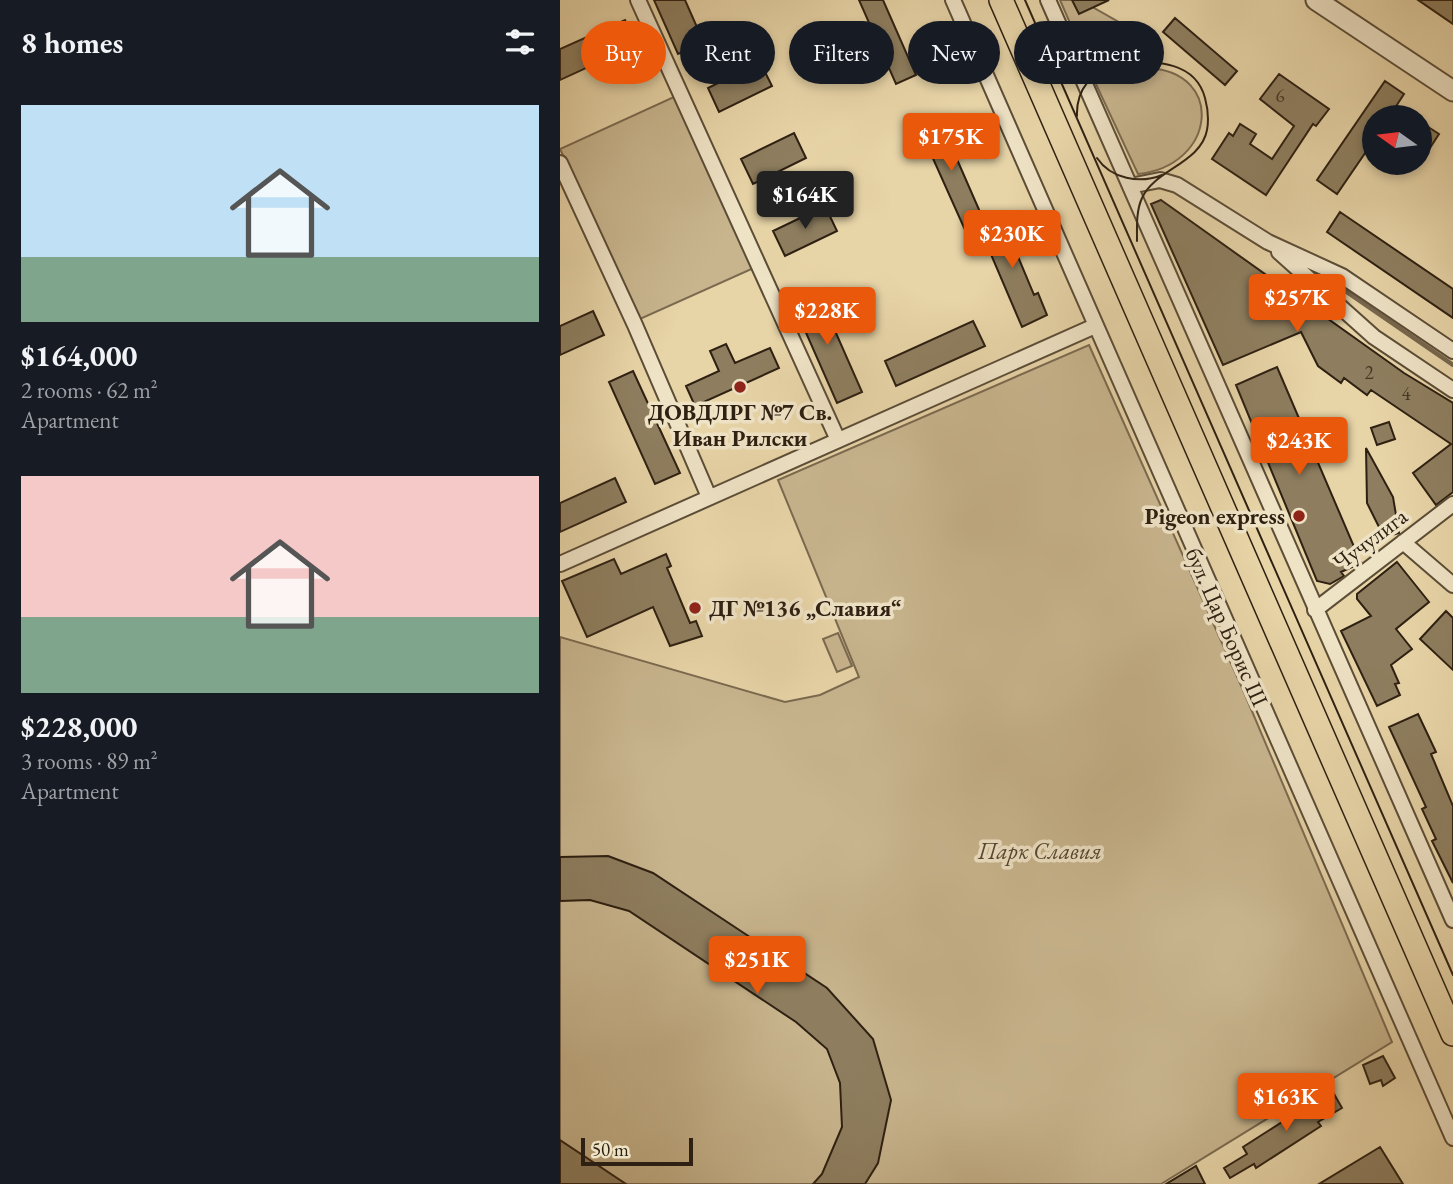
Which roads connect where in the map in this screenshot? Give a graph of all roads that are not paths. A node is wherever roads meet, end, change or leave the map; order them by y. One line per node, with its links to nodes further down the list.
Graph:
1 (638, 0): 13 (street)
2 (953, 0): 10 (street, бул. Цар Борис III)
3 (1001, 0): 22 (main road, бул. Цар Борис III)
4 (1048, 0): 8 (street)
5 (1316, 0): 6 (street)
6 (1453, 91)
7 (560, 163): 14 (street)
8 (1130, 186): 9 (street); 19 (street)
9 (1268, 242): 11 (street); 12 (street)
10 (1095, 326): 13 (street); 23 (street, бул. Цар Борис III)
11 (1453, 351)
12 (1453, 390)
13 (838, 440): 14 (street)
14 (709, 498): 17 (street)
15 (1453, 504): 16 (street, Чучулига)
16 (1403, 542): 18 (street); 19 (street, Чучулига)
17 (560, 564)
18 (1453, 585)
19 (1315, 610): 20 (street)
20 (1448, 893): 21 (street)
21 (1453, 920)
22 (1453, 1034)
23 (1453, 1138)

